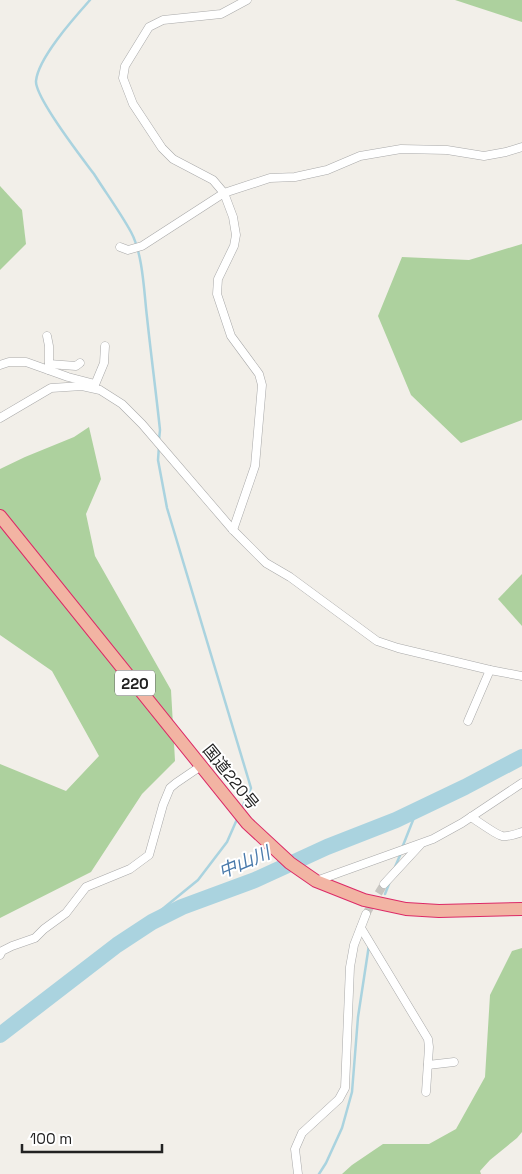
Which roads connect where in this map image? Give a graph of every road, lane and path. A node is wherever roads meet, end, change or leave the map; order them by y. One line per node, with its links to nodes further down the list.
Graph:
1 (246, 0): 3 (street)
2 (522, 147): 3 (street)
3 (224, 193): 4 (street); 13 (street)
4 (120, 247)
5 (47, 336): 9 (street)
6 (105, 346): 10 (street)
7 (80, 363): 9 (street)
8 (0, 365): 9 (street)
9 (49, 367): 10 (street)
10 (94, 386): 11 (street); 13 (street)
11 (0, 418)
12 (0, 516): 17 (highway, 国道220号 / 220)
13 (233, 530): 14 (street)
14 (490, 670): 15 (street); 16 (street)
15 (522, 676)
16 (468, 722)
17 (201, 766): 22 (highway, 国道220号 / 220); 27 (street)
18 (522, 783): 19 (street)
19 (471, 817): 20 (street); 21 (street)
20 (522, 832)
21 (421, 844): 22 (street); 23 (street)
22 (316, 881): 24 (highway, 国道220号 / 220)
23 (384, 884)
24 (522, 909)
25 (366, 914): 26 (street)
26 (361, 928): 29 (street); 31 (street)
27 (0, 955)
28 (454, 1062): 29 (street)
29 (428, 1065): 30 (street)
30 (426, 1092)
31 (298, 1174)

